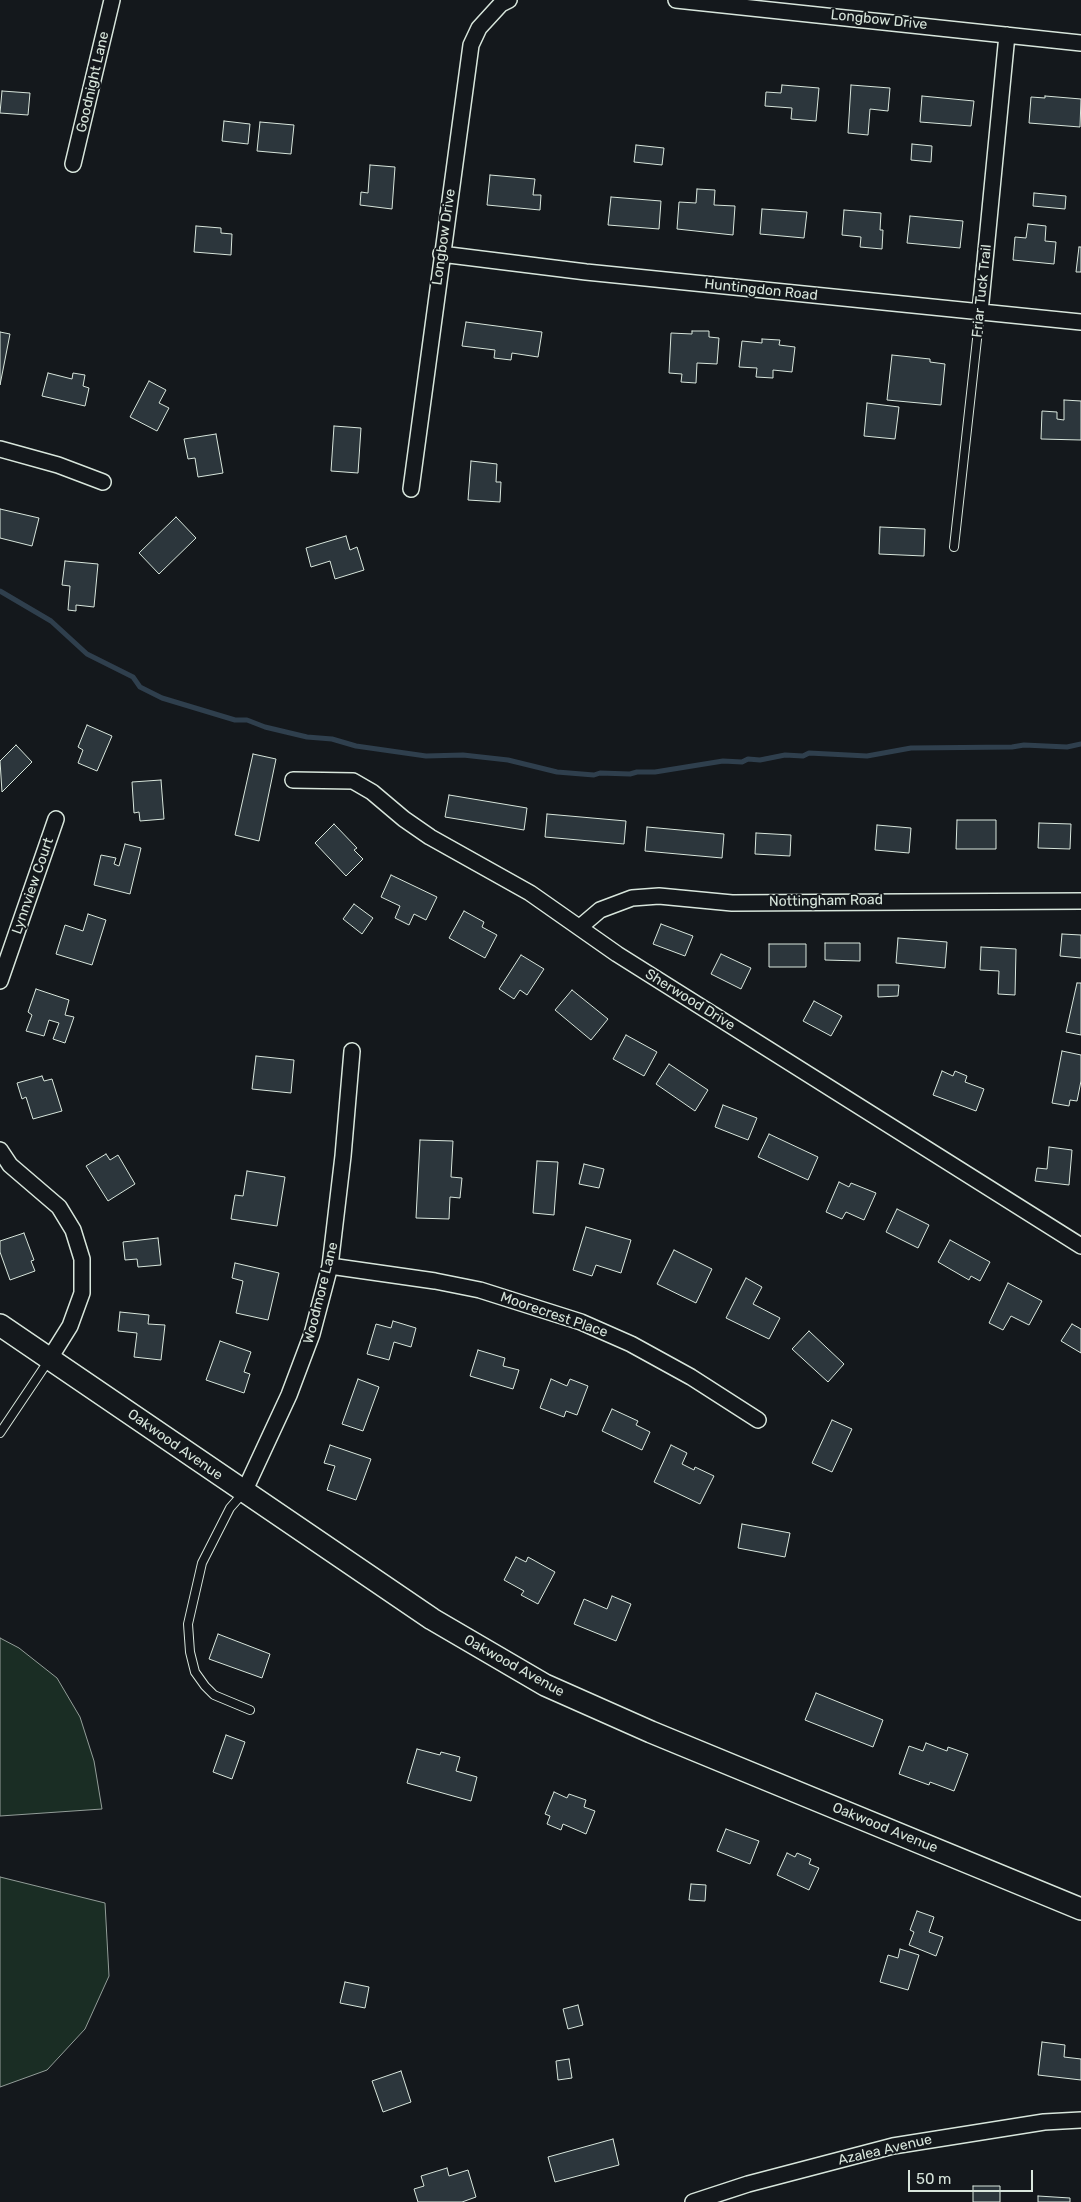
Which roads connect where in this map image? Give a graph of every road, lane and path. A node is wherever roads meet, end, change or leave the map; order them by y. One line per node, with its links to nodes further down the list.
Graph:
1 (112, 0): 6 (street, Goodnight Lane)
2 (509, 0): 7 (street, Longbow Drive)
3 (676, 0): 4 (street, Longbow Drive)
4 (1007, 35): 5 (street, Longbow Drive); 8 (street, Friar Tuck Trail)
5 (1081, 43)
6 (73, 164)
7 (441, 254): 8 (street, Huntingdon Road); 12 (street, Longbow Drive)
8 (980, 312): 9 (street, Huntingdon Road); 13 (lane, Friar Tuck Trail)
9 (1081, 322)
10 (0, 449): 11 (street)
11 (103, 482)
12 (410, 490)
13 (954, 547)
14 (293, 780): 17 (street, Sherwood Drive)
15 (56, 819): 18 (street, Lynnview Court)
16 (1081, 901): 17 (street, Nottingham Road)
17 (580, 927): 21 (street, Sherwood Drive)
18 (0, 981)
19 (352, 1051): 22 (street, Woodmore Lane)
20 (0, 1150): 24 (street)
21 (1081, 1246)
22 (330, 1266): 25 (street, Moorecrest Place); 27 (street, Woodmore Lane)
23 (0, 1325): 24 (street, Oakwood Avenue)
24 (50, 1358): 26 (lane); 27 (street, Oakwood Avenue)
25 (758, 1420)
26 (0, 1433)
27 (244, 1492): 28 (lane); 29 (street, Oakwood Avenue)
28 (250, 1710)
29 (1081, 1909)
30 (1081, 2120): 31 (street, Azalea Avenue)
31 (693, 2202)

